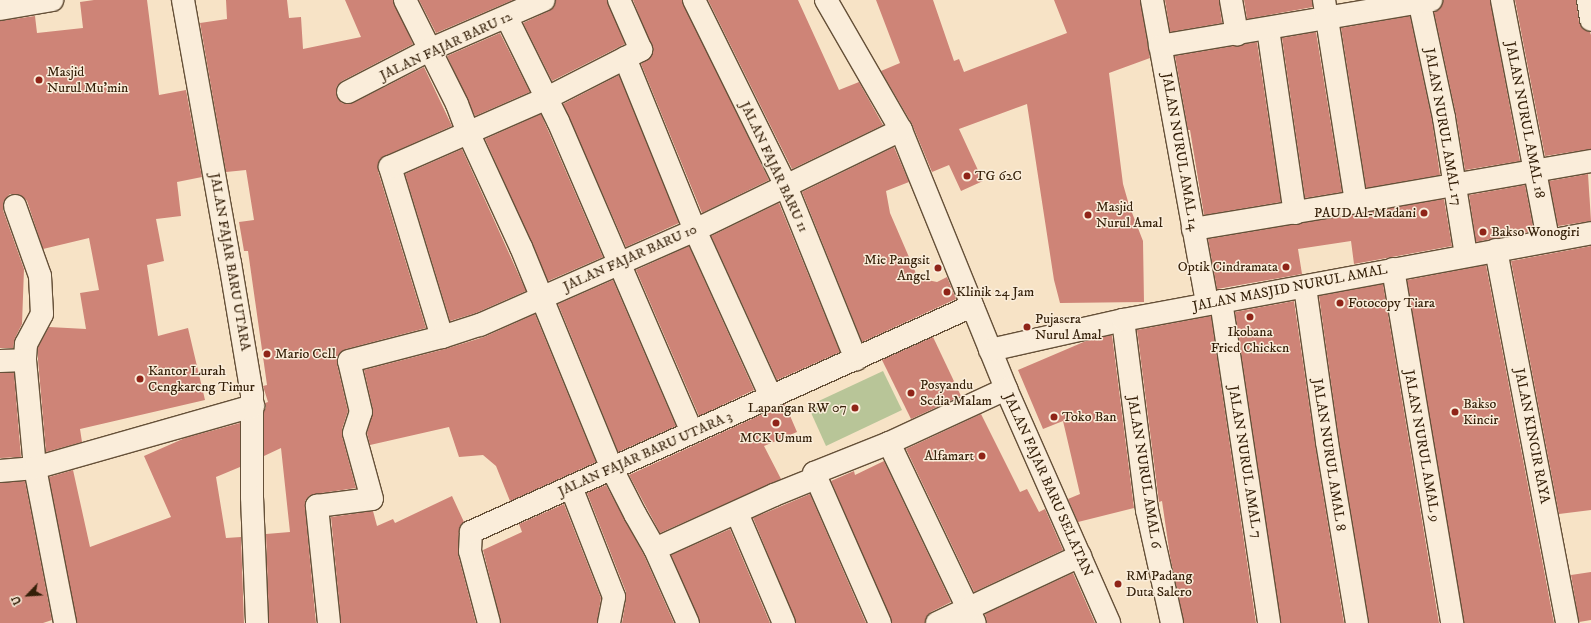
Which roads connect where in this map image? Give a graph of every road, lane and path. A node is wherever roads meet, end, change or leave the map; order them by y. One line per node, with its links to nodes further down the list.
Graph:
1 (52, 0): 13 (street)
2 (183, 0): 53 (street, JALAN FAJAR BARU UTARA)
3 (405, 0): 20 (street)
4 (544, 0): 15 (street, JALAN FAJAR BARU 12)
5 (618, 0): 21 (street)
6 (694, 0): 29 (street, JALAN FAJAR BARU 11)
7 (826, 0): 24 (street, JALAN FAJAR BARU SELATAN)
8 (1152, 0): 19 (street, JALAN NURUL AMAL 14)
9 (1231, 0): 18 (street)
10 (1502, 0): 27 (street, JALAN NURUL AMAL 18)
11 (1588, 0): 16 (street)
12 (1423, 1): 14 (street); 28 (street, JALAN NURUL AMAL 17)
13 (0, 9)
14 (1326, 9): 17 (street); 30 (street)
15 (507, 18): 20 (street, JALAN FAJAR BARU 12); 23 (street)
16 (1591, 20)
17 (1268, 29): 18 (street); 32 (street)
18 (1237, 34): 19 (street)
19 (1160, 46): 33 (street, JALAN NURUL AMAL 14)
20 (429, 50): 22 (street, JALAN FAJAR BARU 12); 25 (street)
21 (625, 58): 23 (street); 34 (street)
22 (348, 92)
23 (547, 98): 25 (street); 39 (street)
24 (901, 130): 29 (street, JALAN FAJAR BARU 10); 44 (street, JALAN FAJAR BARU SELATAN)
25 (468, 132): 42 (street); 46 (street)
26 (1591, 161): 27 (street)
27 (1534, 171): 28 (street); 36 (street, JALAN NURUL AMAL 18)
28 (1455, 185): 30 (street); 38 (street, JALAN NURUL AMAL 17)
29 (786, 186): 34 (street, JALAN FAJAR BARU 10); 48 (street, JALAN FAJAR BARU 11)
30 (1356, 202): 32 (street)
31 (15, 206): 49 (street)
32 (1295, 213): 33 (street)
33 (1194, 229): 43 (street, JALAN NURUL AMAL 14)
34 (695, 230): 39 (street, JALAN FAJAR BARU 10); 52 (street)
35 (1591, 233): 36 (street, JALAN MASJID NURUL AMAL)
36 (1548, 240): 37 (street, JALAN MASJID NURUL AMAL)
37 (1496, 250): 38 (street, JALAN MASJID NURUL AMAL); 79 (street, JALAN KINCIR RAYA)
38 (1466, 255): 40 (street, JALAN MASJID NURUL AMAL)
39 (620, 264): 42 (street, JALAN FAJAR BARU 10); 54 (street)
40 (1393, 269): 41 (street, JALAN MASJID NURUL AMAL); 78 (street, JALAN NURUL AMAL 9)
41 (1305, 287): 43 (street, JALAN MASJID NURUL AMAL); 77 (street, JALAN NURUL AMAL 8)
42 (540, 298): 46 (street, JALAN FAJAR BARU 10); 57 (street)
43 (1214, 303): 45 (street, JALAN MASJID NURUL AMAL); 76 (street, JALAN NURUL AMAL 7)
44 (972, 306): 47 (street, JALAN FAJAR BARU SELATAN); 48 (street, JALAN FAJAR BARU UTARA 3)
45 (1122, 320): 47 (street, JALAN MASJID NURUL AMAL); 75 (street, JALAN NURUL AMAL 6)
46 (442, 337): 67 (street, JALAN FAJAR BARU 10)
47 (990, 350): 51 (street, JALAN FAJAR BARU SELATAN)
48 (856, 358): 52 (street, JALAN FAJAR BARU UTARA 3)
49 (25, 360): 50 (street); 56 (street)
50 (0, 361)
51 (1006, 389): 55 (street); 63 (street, JALAN FAJAR BARU SELATAN)
52 (771, 397): 54 (street, JALAN FAJAR BARU UTARA 3)
53 (253, 406): 56 (street); 66 (street, JALAN FAJAR BARU UTARA)
54 (692, 432): 57 (street, JALAN FAJAR BARU UTARA 3)
55 (889, 443): 59 (street); 64 (street)
56 (35, 468): 58 (street); 65 (street)
57 (612, 469): 60 (street, JALAN FAJAR BARU UTARA 3); 62 (street)
58 (0, 471)
59 (816, 478): 61 (street); 72 (street)
60 (571, 487): 68 (street, JALAN FAJAR BARU UTARA 3); 69 (street)
61 (737, 513): 62 (street); 71 (street)
62 (655, 549): 70 (street)
63 (1080, 556): 64 (street); 74 (street, JALAN FAJAR BARU SELATAN)
64 (972, 616): 73 (street)
65 (65, 623)
66 (257, 623)
67 (329, 623)
68 (489, 623)
69 (609, 623)
70 (688, 623)
71 (784, 623)
72 (880, 623)
73 (937, 623)
74 (1109, 623)
75 (1172, 623)
76 (1269, 623)
77 (1357, 623)
78 (1452, 623)
79 (1567, 623)

